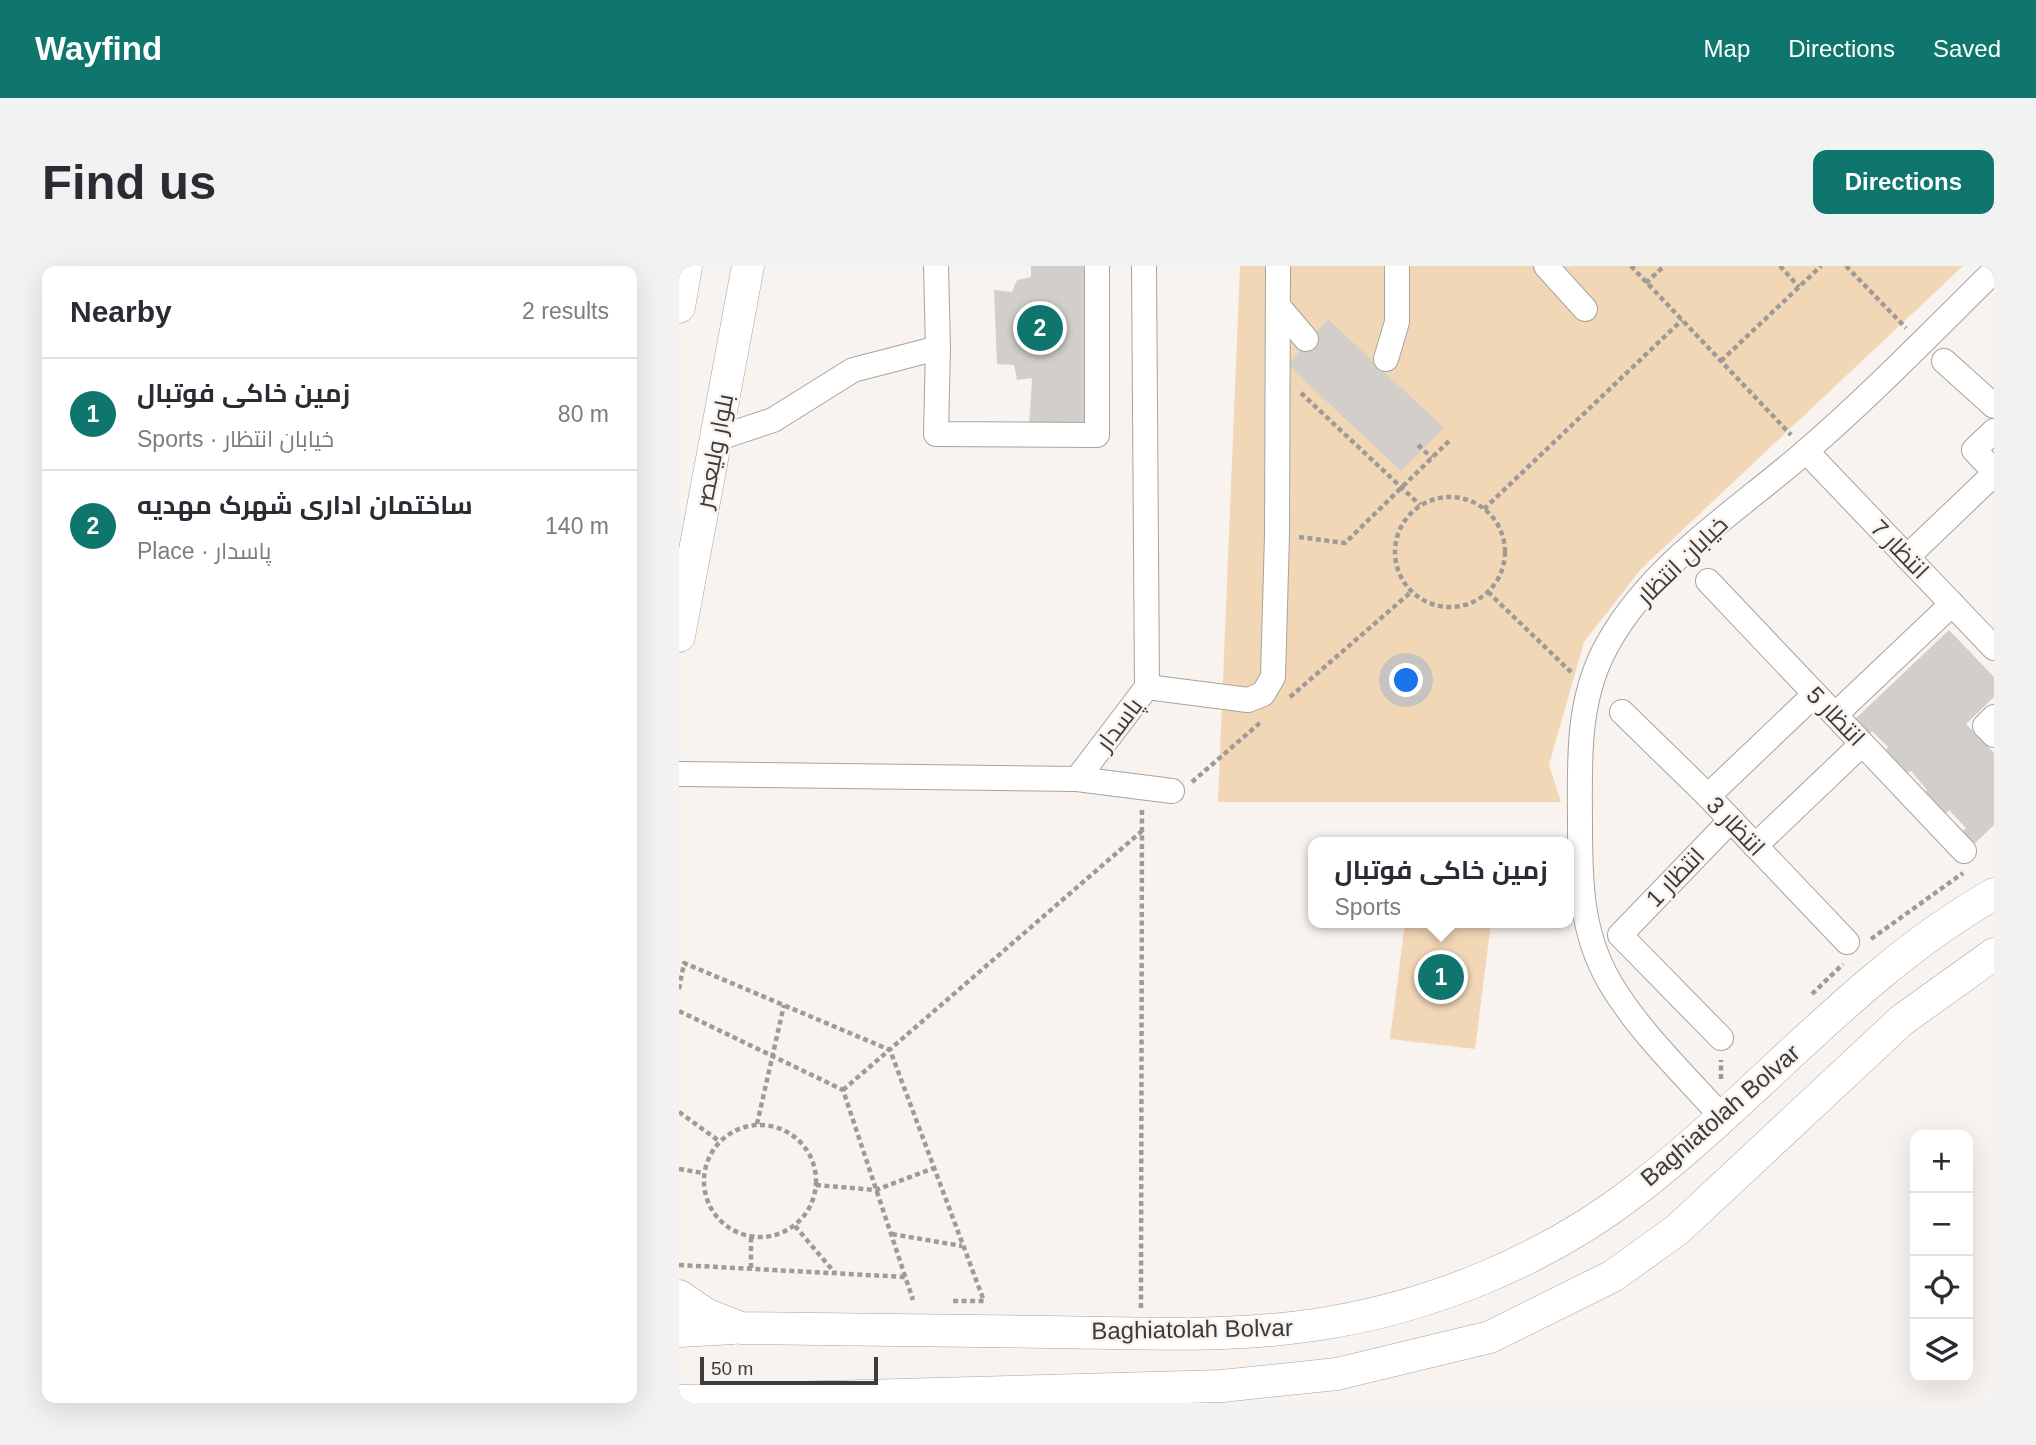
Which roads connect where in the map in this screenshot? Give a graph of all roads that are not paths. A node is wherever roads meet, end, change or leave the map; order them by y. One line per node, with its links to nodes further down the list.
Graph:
1 (686, 266): 11 (main road)
2 (936, 266): 14 (street)
3 (1097, 266): 14 (street)
4 (1144, 266): 27 (street, پاسدار)
5 (1278, 266): 10 (street)
6 (1397, 266): 15 (street)
7 (1546, 266): 12 (street)
8 (749, 270): 19 (main road, بلوار ولیعصر)
9 (1994, 271): 20 (street, خیابان انتظار)
10 (1278, 306): 13 (street); 27 (street)
11 (679, 307)
12 (1585, 309)
13 (1306, 340)
14 (937, 348): 19 (street)
15 (1386, 359)
16 (1944, 361): 17 (street)
17 (1994, 406)
18 (1994, 431): 21 (street)
19 (716, 439): 25 (main road, بلوار ولیعصر)
20 (1806, 451): 22 (street, انتظار 7); 45 (street, خیابان انتظار)
21 (1994, 473): 22 (street)
22 (1907, 557): 24 (street, انتظار 7)
23 (1708, 581): 28 (street, انتظار 5)
24 (1952, 604): 26 (street, انتظار 7); 30 (street)
25 (679, 636)
26 (1994, 648)
27 (1147, 687): 35 (street, پاسدار)
28 (1815, 694): 30 (street, انتظار 5); 37 (street)
29 (1622, 712): 37 (street, انتظار 3)
30 (1835, 715): 33 (street, انتظار 5)
31 (1994, 717): 32 (street)
32 (1994, 735)
33 (1862, 744): 39 (street); 40 (street, انتظار 5)
34 (679, 774): 35 (street)
35 (1077, 779): 36 (street)
36 (1172, 791)
37 (1708, 796): 38 (street, انتظار 3)
38 (1731, 820): 39 (street, انتظار 3); 44 (street, انتظار 1)
39 (1755, 846): 42 (street, انتظار 3)
40 (1964, 851)
41 (1994, 894): 45 (main road, Baghiatolah Bolvar)
42 (1847, 942)
43 (1994, 954): 49 (main road, Baghiatolah Bolvar)
44 (1721, 1038)
45 (1721, 1116): 47 (main road, Baghiatolah Bolvar)
46 (679, 1296): 47 (main road, Baghiatolah Bolvar)
47 (741, 1328): 48 (main road)
48 (679, 1331)
49 (681, 1399)

